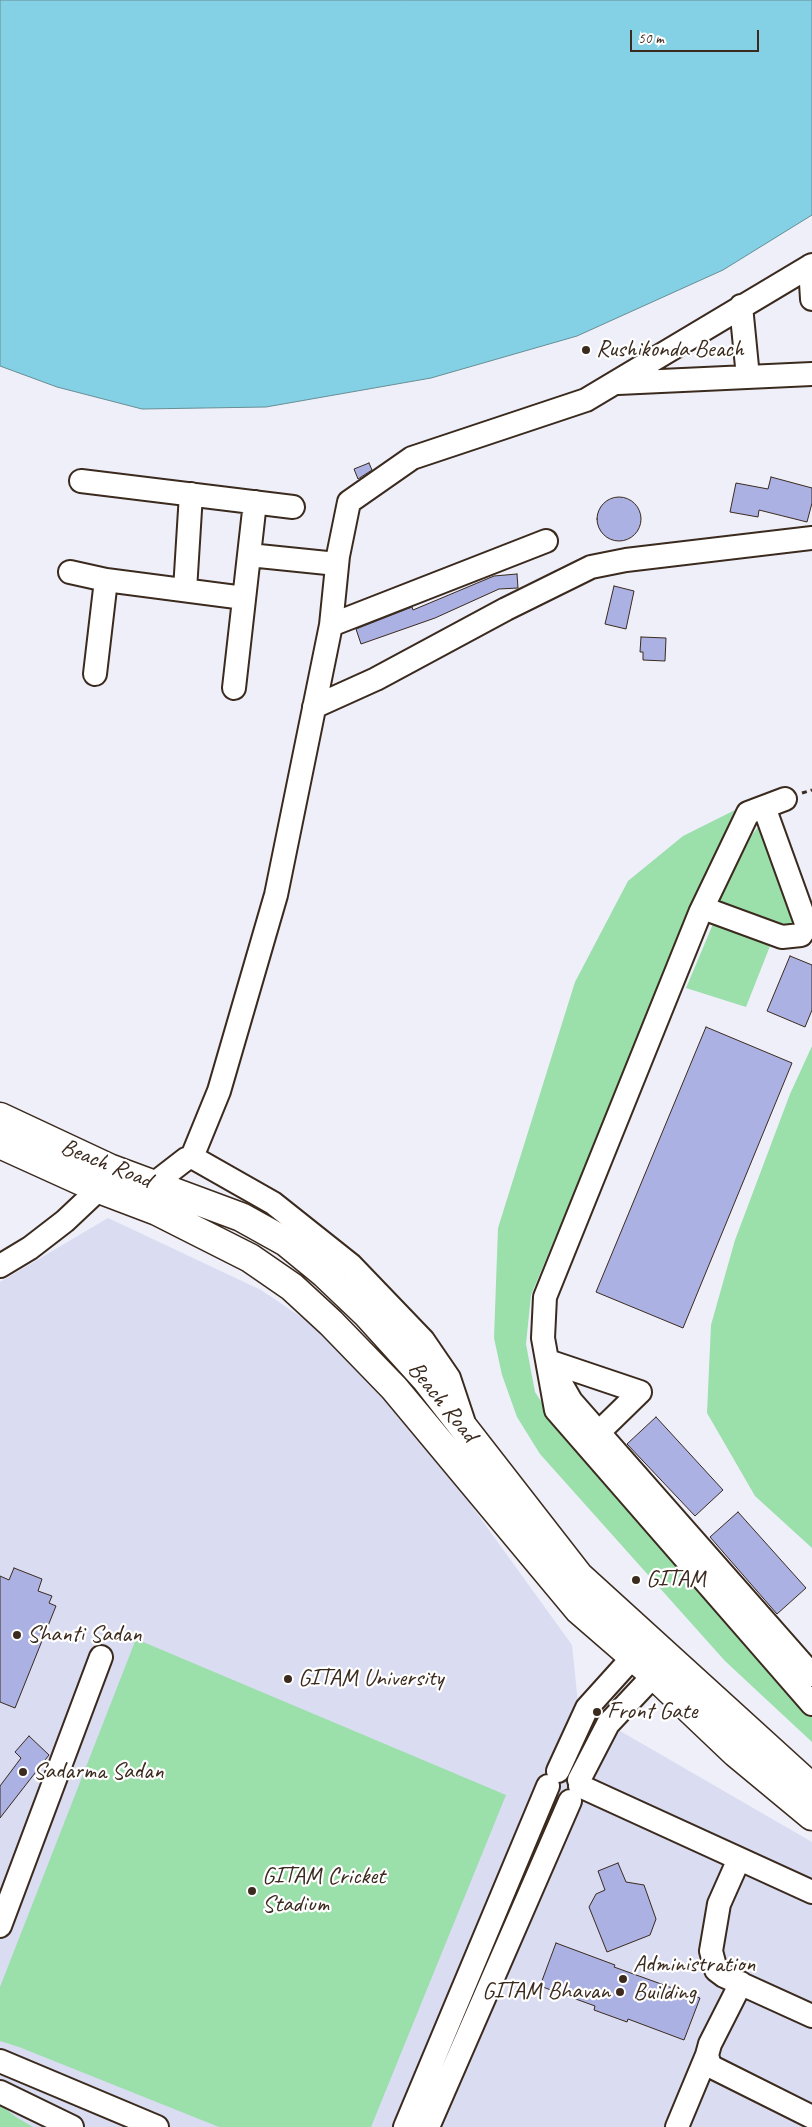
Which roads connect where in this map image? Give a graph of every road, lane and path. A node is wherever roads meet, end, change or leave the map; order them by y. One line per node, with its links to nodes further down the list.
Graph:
1 (811, 265): 2 (street); 3 (street)
2 (812, 298)
3 (741, 306): 5 (street); 6 (street)
4 (812, 374): 5 (street)
5 (748, 377): 6 (street)
6 (614, 384): 14 (street)
7 (81, 481): 8 (street)
8 (191, 494): 9 (street); 17 (street)
9 (255, 502): 10 (street); 13 (street)
10 (293, 507)
11 (812, 538): 22 (street)
12 (546, 541): 19 (street)
13 (249, 555): 14 (street); 18 (street)
14 (337, 564): 19 (street)
15 (70, 572): 16 (street)
16 (106, 580): 17 (street); 20 (street)
17 (185, 590): 18 (street)
18 (244, 598): 21 (street)
19 (331, 624): 22 (street)
20 (95, 674)
21 (234, 688)
22 (314, 707): 28 (street)
23 (785, 799): 24 (street)
24 (756, 810): 25 (street); 25 (street)
25 (703, 908): 32 (street)
26 (0, 1117): 29 (main road, Beach Road)
27 (0, 1144): 29 (main road)
28 (192, 1157): 30 (street); 33 (street)
29 (104, 1178): 30 (main road, Beach Road); 31 (street); 36 (main road)
30 (155, 1183): 33 (main road, Beach Road)
31 (0, 1266)
32 (548, 1361): 34 (street); 34 (street); 39 (street)
33 (466, 1430): 41 (main road, Beach Road)
34 (599, 1432): 38 (street)
35 (101, 1656): 46 (street)
36 (633, 1657): 37 (main road); 40 (street)
37 (654, 1675): 42 (street); 43 (main road)
38 (812, 1675)
39 (812, 1704)
40 (553, 1778): 42 (street); 42 (street); 55 (street)
41 (812, 1788)
42 (576, 1789): 44 (street); 56 (street)
43 (812, 1816)
44 (739, 1859): 45 (street); 47 (street)
45 (812, 1892)
46 (0, 1926)
47 (741, 1983): 48 (street); 49 (street)
48 (812, 2016)
49 (707, 2055): 52 (street); 57 (street)
50 (0, 2061): 54 (street)
51 (0, 2092): 53 (street)
52 (812, 2116)
53 (72, 2127)
54 (157, 2127)
55 (405, 2127)
56 (428, 2127)
57 (677, 2127)

